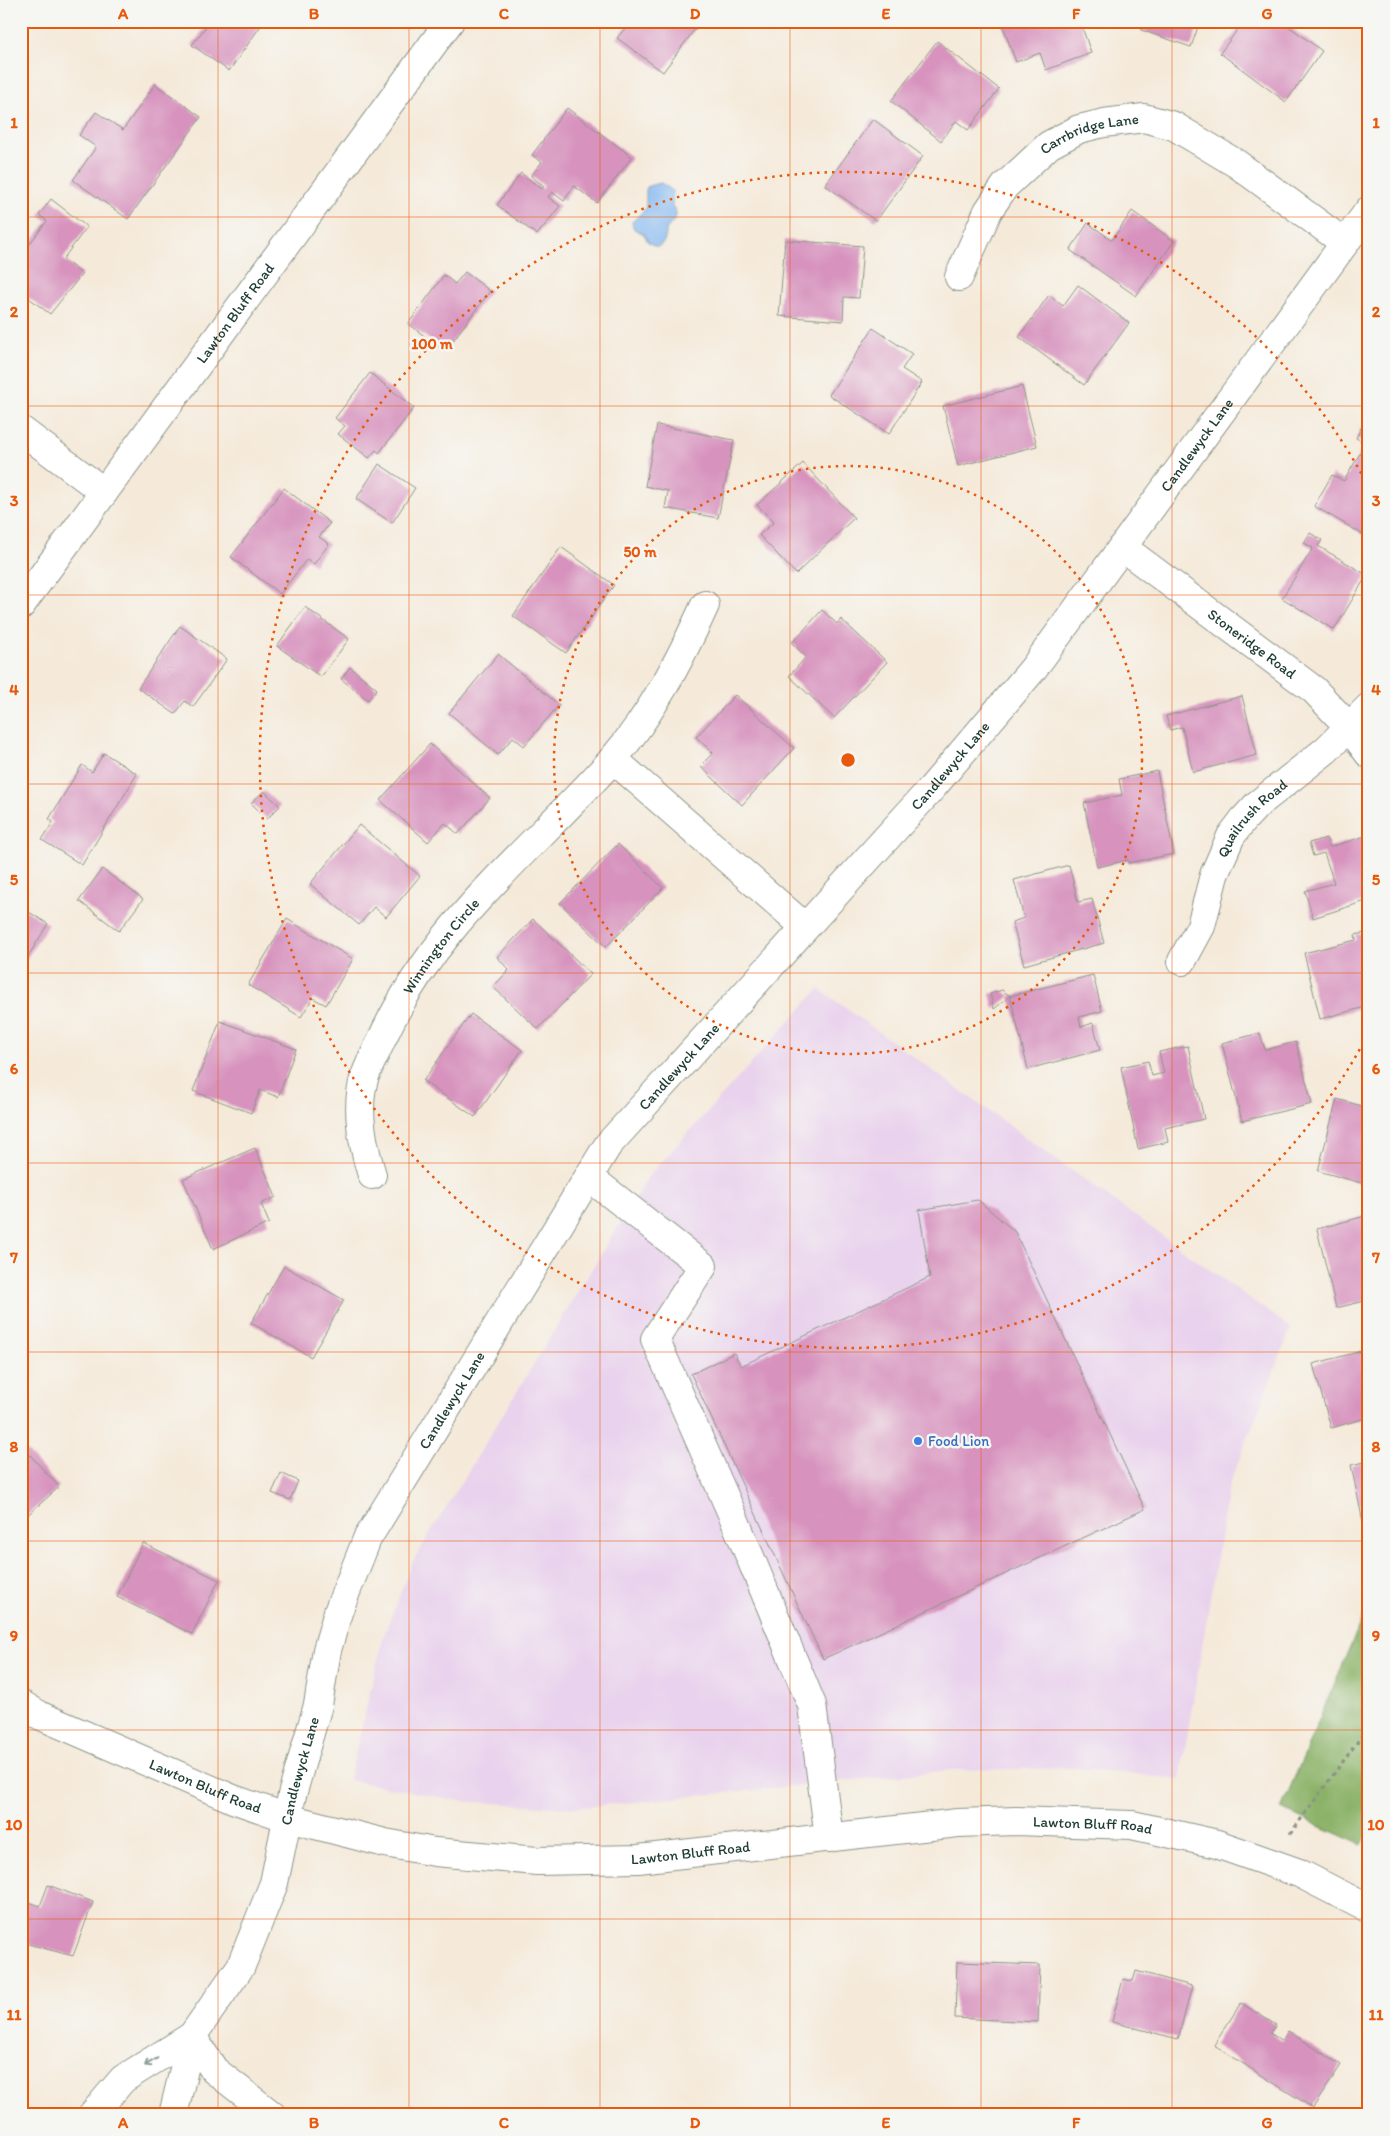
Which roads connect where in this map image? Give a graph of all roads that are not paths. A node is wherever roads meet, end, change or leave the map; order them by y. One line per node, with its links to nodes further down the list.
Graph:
1 (450, 21): 6 (street, Lawton Bluff Road)
2 (1369, 210): 3 (street, Candlewyck Lane)
3 (1345, 243): 4 (street, Carrbridge Lane); 7 (street, Candlewyck Lane)
4 (958, 277)
5 (21, 430): 6 (street)
6 (104, 492): 8 (street, Lawton Bluff Road)
7 (1122, 547): 11 (street, Stoneridge Road); 14 (street, Candlewyck Lane)
8 (21, 605)
9 (705, 605): 13 (street, Winnington Circle)
10 (1369, 707): 11 (street, Quailrush Road)
11 (1349, 727): 12 (street, Stoneridge Road); 15 (street, Quailrush Road)
12 (1369, 754)
13 (612, 759): 14 (street); 16 (street, Winnington Circle)
14 (805, 927): 17 (street, Candlewyck Lane)
15 (1182, 961)
16 (372, 1175)
17 (589, 1177): 19 (street, Candlewyck Lane); 20 (street)
18 (21, 1704): 19 (street, Lawton Bluff Road)
19 (288, 1818): 20 (street, Lawton Bluff Road); 22 (street, Candlewyck Lane)
20 (829, 1838): 21 (street, Lawton Bluff Road)
21 (1369, 1909)
22 (192, 2036): 23 (street, Candlewyck Lane, one-way to 23); 24 (street, Candlewyck Lane); 25 (street)
23 (92, 2115)
24 (173, 2115)
25 (272, 2115)

